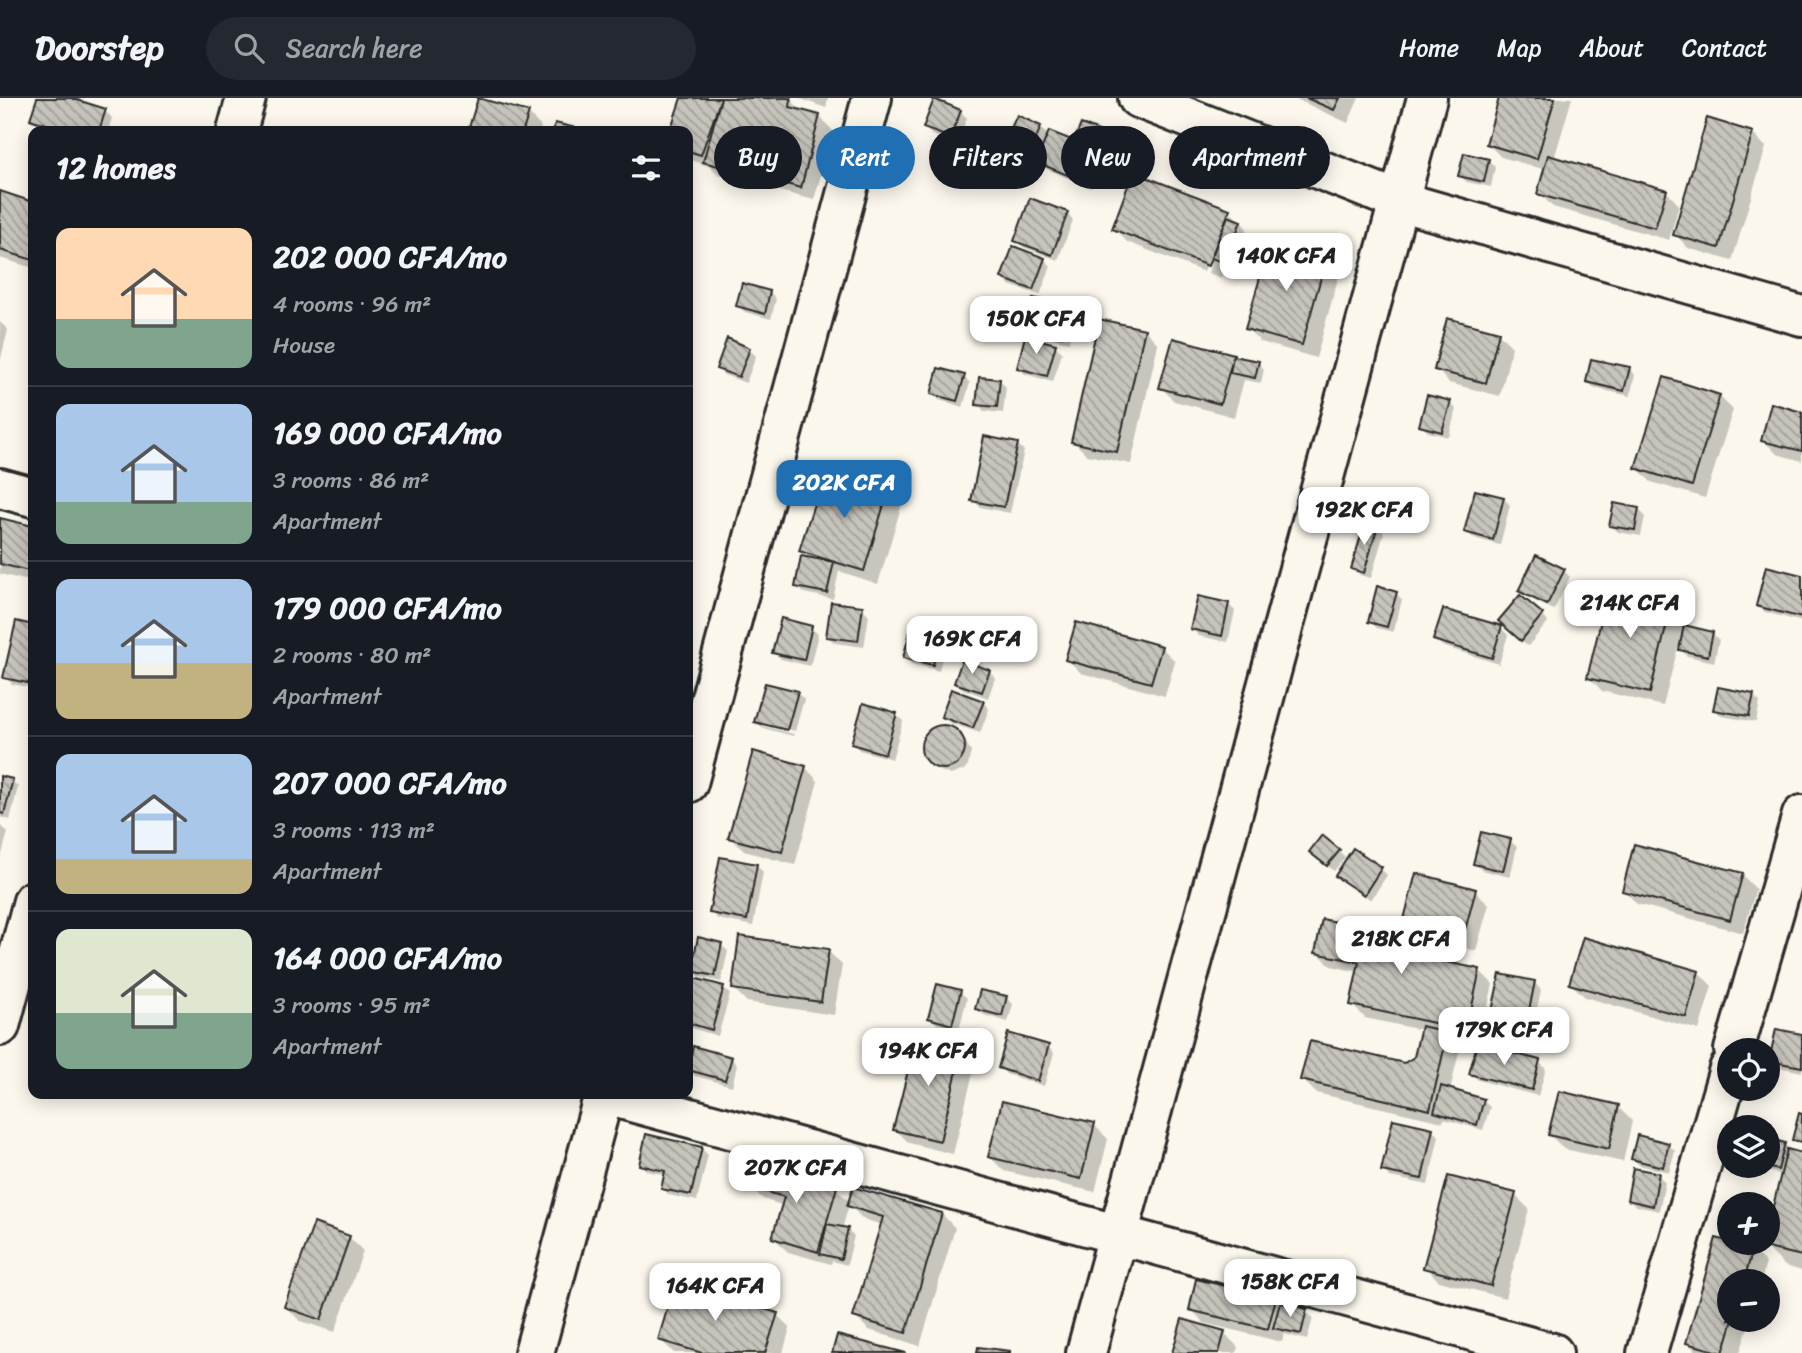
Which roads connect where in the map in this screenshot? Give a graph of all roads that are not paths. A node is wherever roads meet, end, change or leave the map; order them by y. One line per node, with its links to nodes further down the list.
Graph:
1 (246, 98): 5 (street)
2 (872, 98): 10 (street)
3 (1138, 98): 6 (street)
4 (1427, 98): 6 (street)
5 (238, 126)
6 (1399, 201): 7 (street); 20 (street)
7 (1802, 316)
8 (0, 488): 9 (street)
9 (28, 496)
10 (700, 686): 11 (street)
11 (693, 743)
12 (1802, 815): 13 (street)
13 (1788, 919): 16 (street)
14 (23, 926): 15 (street)
15 (0, 1026)
16 (1739, 1038)
17 (602, 1099): 21 (street)
18 (621, 1099): 20 (street)
19 (1720, 1101): 24 (street)
20 (1118, 1235): 22 (street); 23 (street)
21 (534, 1353)
22 (1086, 1353)
23 (1553, 1353)
24 (1647, 1353)

